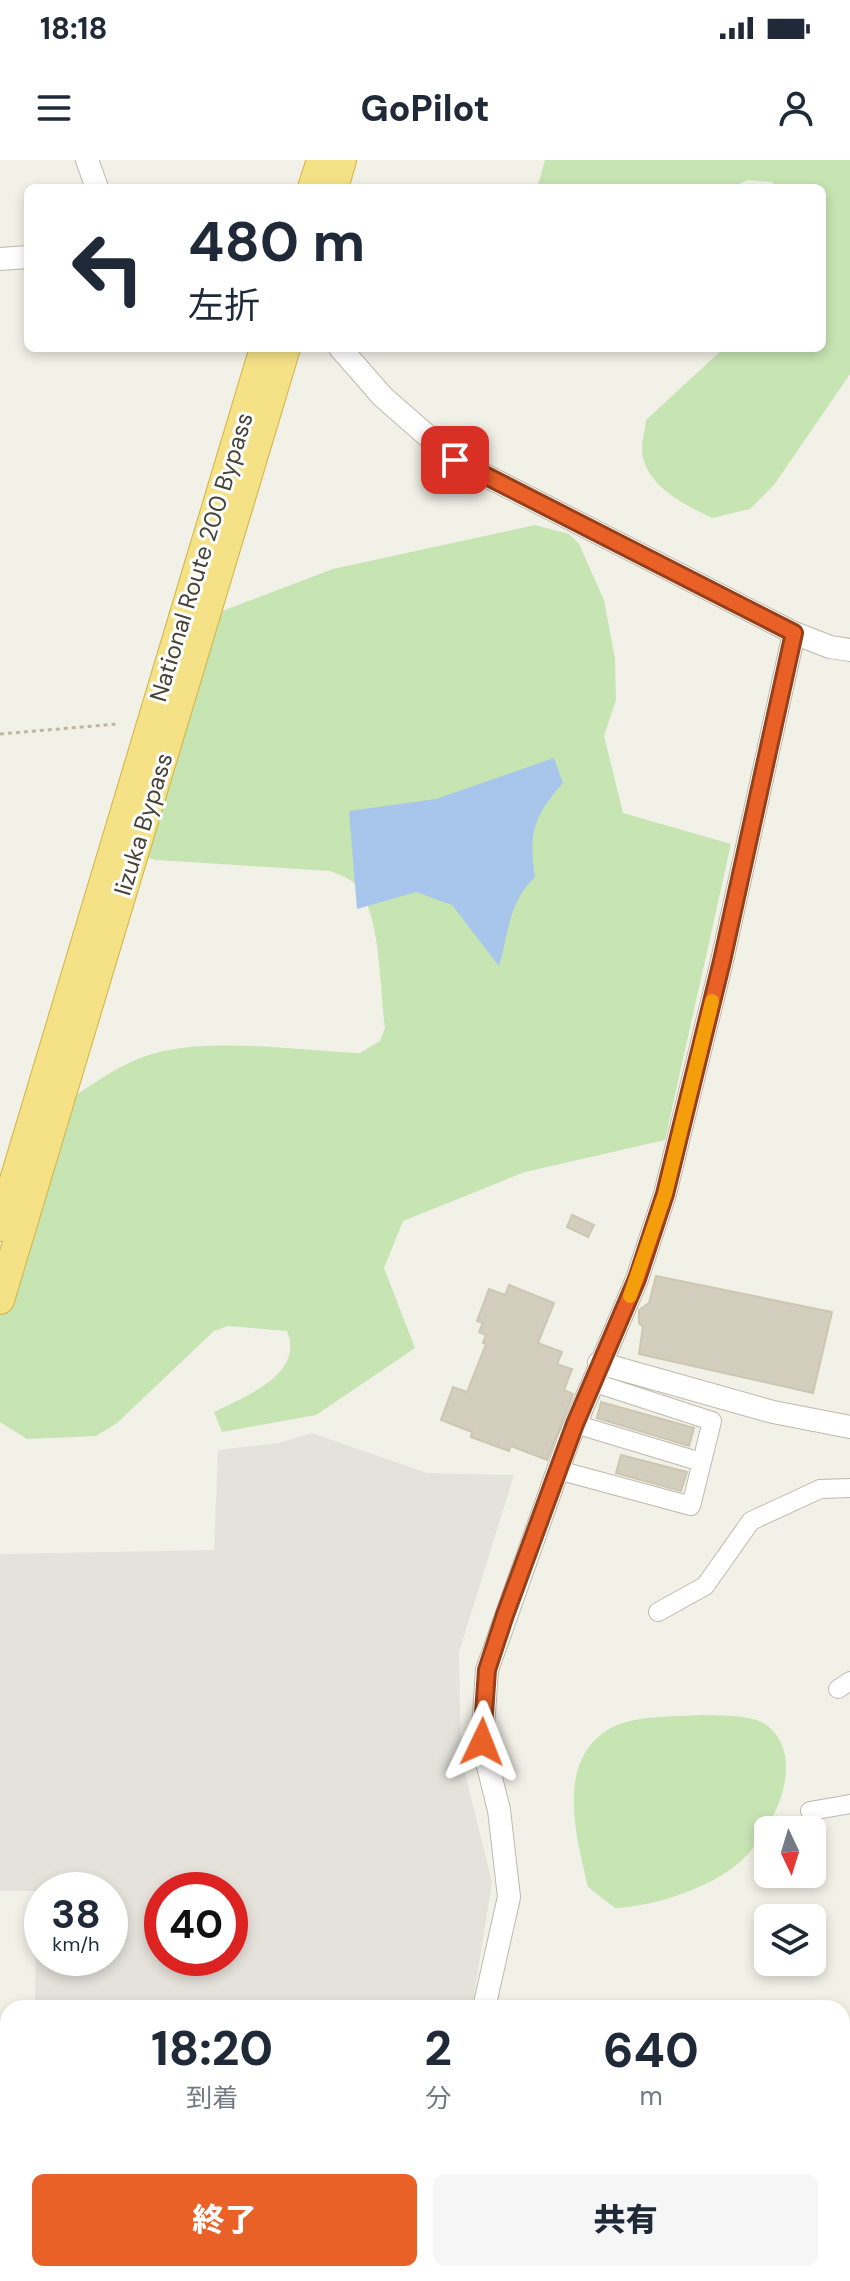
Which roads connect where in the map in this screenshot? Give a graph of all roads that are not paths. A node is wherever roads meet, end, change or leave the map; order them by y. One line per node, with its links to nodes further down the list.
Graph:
1 (87, 160): 4 (street)
2 (321, 160): 5 (highway)
3 (342, 160): 6 (highway)
4 (96, 184)
5 (313, 184)
6 (335, 184)
7 (24, 257): 8 (street)
8 (0, 259)
9 (263, 352): 14 (highway, National Route 200 Bypass)
10 (285, 352): 15 (highway, Iizuka Bypass)
11 (344, 352): 12 (street)
12 (794, 633): 13 (street); 16 (street)
13 (850, 650)
14 (0, 1227)
15 (0, 1300)
16 (596, 1373): 17 (street); 18 (street); 19 (street)
17 (575, 1424): 19 (street); 20 (street)
18 (850, 1427)
19 (701, 1462): 20 (street)
20 (558, 1470): 25 (street)
21 (850, 1488): 22 (street)
22 (658, 1612)
23 (850, 1804): 24 (street)
24 (810, 1811)
25 (486, 2000)

